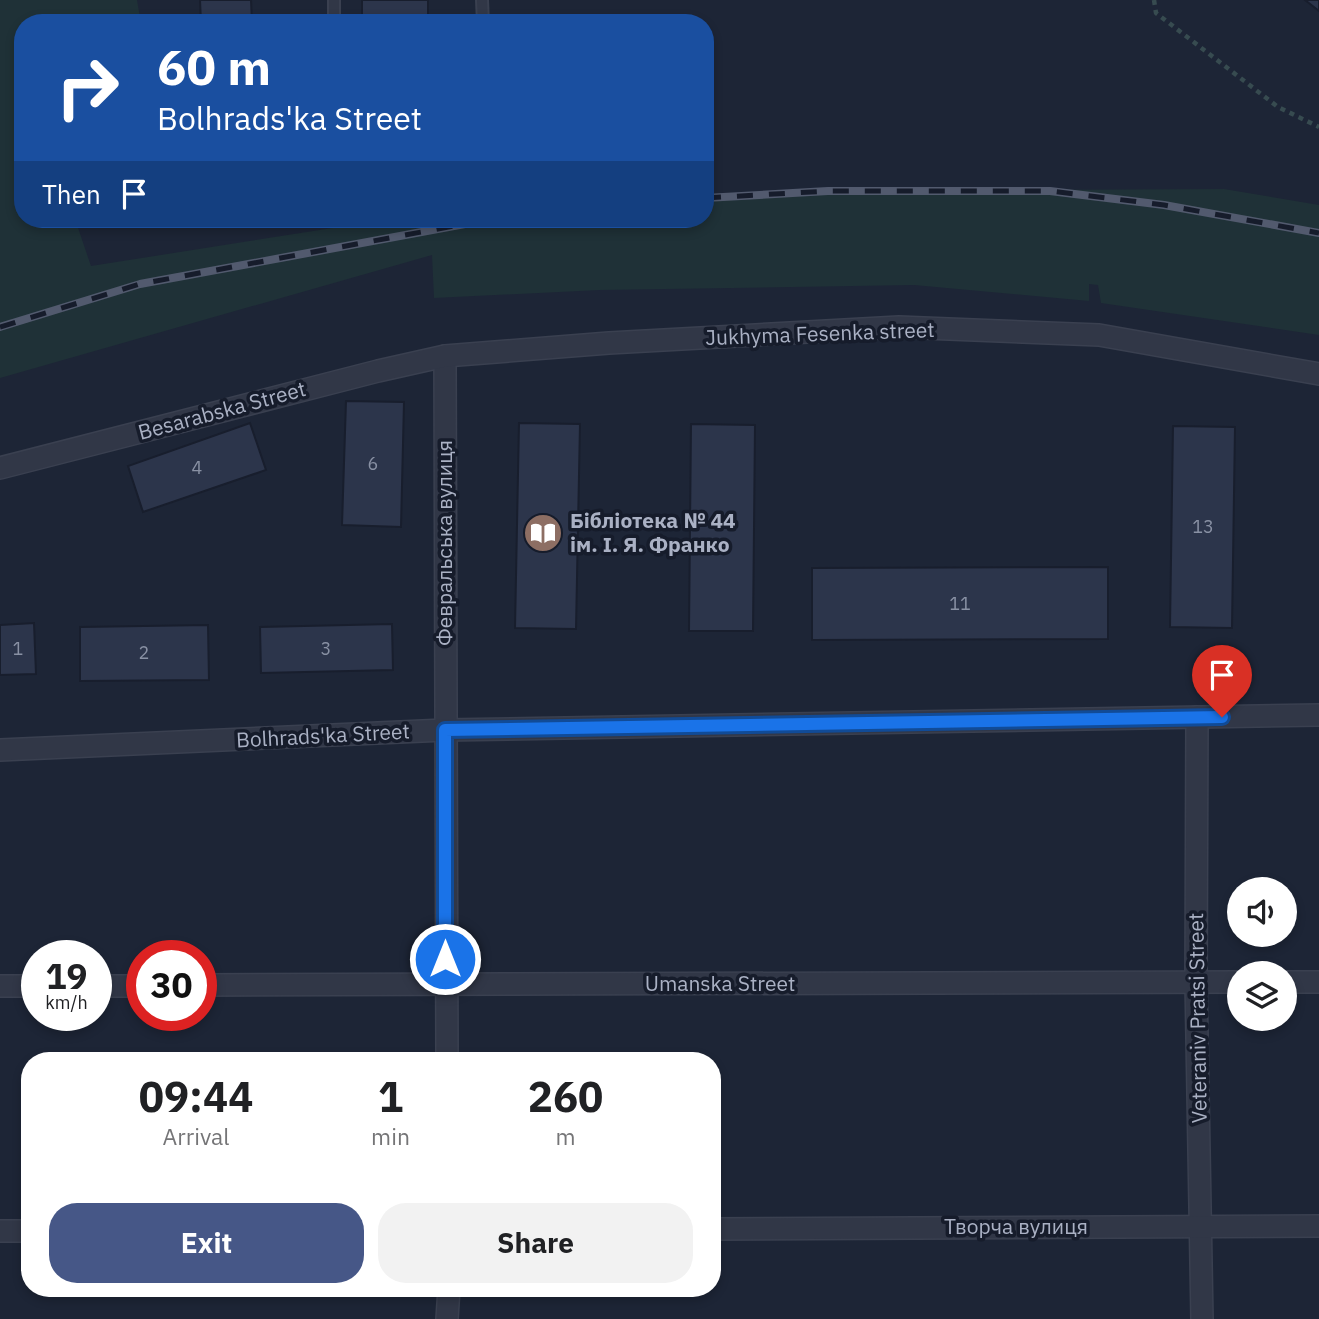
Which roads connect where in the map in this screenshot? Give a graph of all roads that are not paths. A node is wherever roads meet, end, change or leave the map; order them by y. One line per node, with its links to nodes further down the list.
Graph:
1 (445, 356): 2 (street, Jukhyma Fesenka street); 3 (street, Besarabska Street); 6 (street, Февральська вулиця)
2 (1319, 373)
3 (0, 468)
4 (1319, 715): 5 (street, Bolhrads'ka Street)
5 (1197, 717): 6 (street, Bolhrads'ka Street); 8 (street, Veteraniv Pratsi Street)
6 (445, 730): 7 (street, Bolhrads'ka Street); 13 (street, Февральська вулиця)
7 (0, 750)
8 (1196, 982): 9 (street, Umanska Street); 13 (street, Umanska Street); 18 (street, Veteraniv Pratsi Street)
9 (1227, 982)
10 (1297, 982): 11 (street)
11 (1319, 982)
12 (217, 985): 13 (street, Umanska Street)
13 (445, 985): 16 (street, Февральська вулиця)
14 (0, 986): 15 (street)
15 (21, 986)
16 (447, 1052)
17 (1319, 1226): 18 (street, Творча вулиця)
18 (1202, 1227): 19 (street, Творча вулиця); 24 (street, Veteraniv Pratsi Street)
19 (721, 1228)
20 (0, 1231): 21 (street)
21 (21, 1231)
22 (448, 1297): 23 (street)
23 (447, 1319)
24 (1202, 1319)

